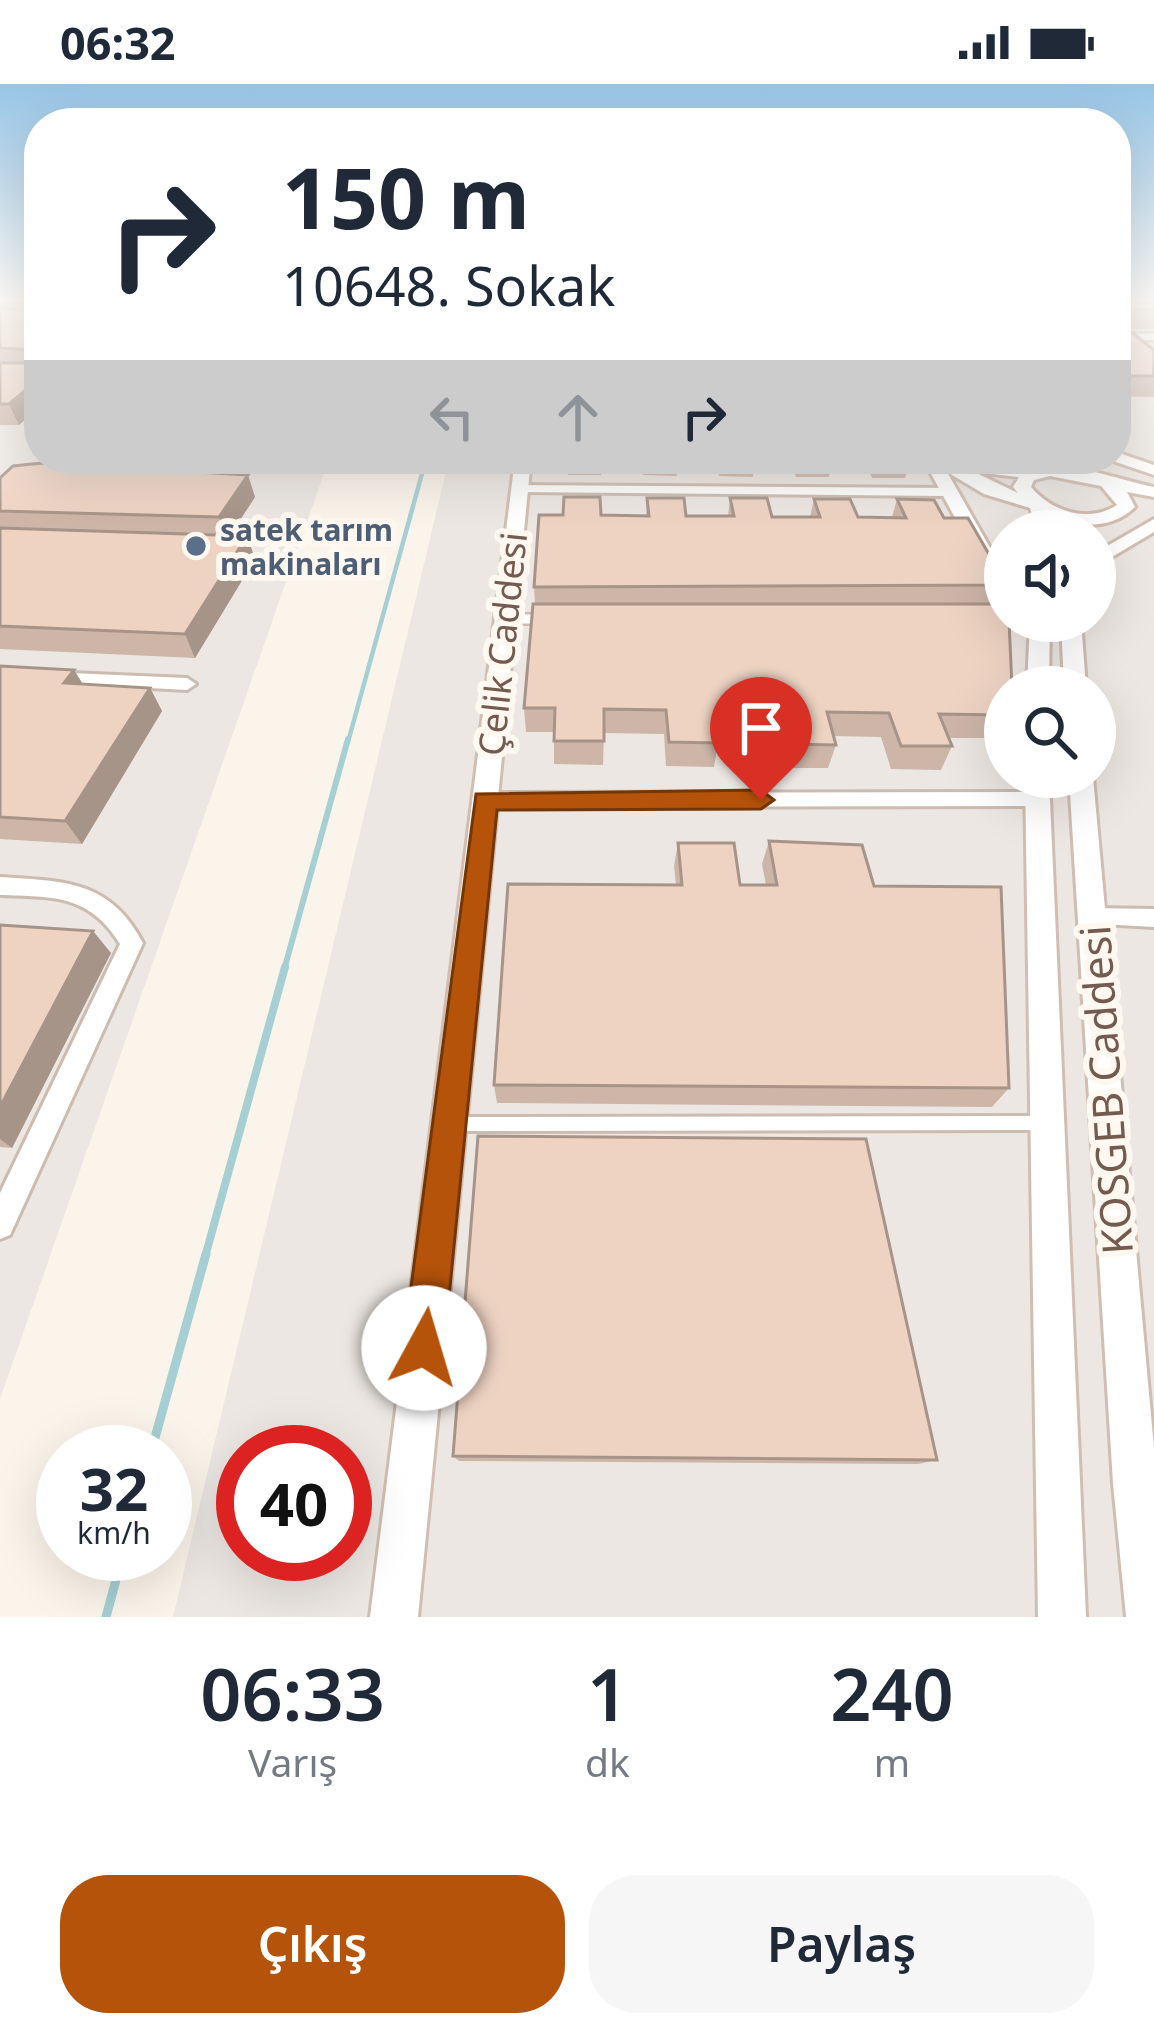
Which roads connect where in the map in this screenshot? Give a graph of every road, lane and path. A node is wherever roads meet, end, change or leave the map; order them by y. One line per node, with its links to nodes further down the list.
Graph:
1 (521, 474): 7 (street); 17 (main road, Çelik Caddesi)
2 (940, 474): 7 (main road)
3 (961, 474): 9 (main road)
4 (1029, 474): 9 (main road)
5 (1079, 474): 6 (main road)
6 (1103, 481): 8 (main road); 13 (main road)
7 (948, 492): 16 (main road)
8 (1154, 492)
9 (1038, 505): 11 (main road); 12 (main road)
10 (1154, 505): 13 (main road)
11 (1040, 510)
12 (1052, 510)
13 (1116, 516)
14 (1154, 524): 15 (main road)
15 (1116, 548)
16 (984, 555)
17 (505, 619): 18 (lane); 28 (main road, Çelik Caddesi)
18 (553, 619)
19 (1035, 642): 21 (main road)
20 (1038, 642): 21 (main road)
21 (1038, 647): 22 (main road)
22 (1038, 666)
23 (0, 675): 24 (street)
24 (187, 684)
25 (984, 789): 28 (street)
26 (1037, 798): 32 (main road, KOSGEB Caddesi)
27 (1082, 798): 30 (main road, KOSGEB Caddesi)
28 (485, 800): 33 (main road, Çelik Caddesi)
29 (0, 886): 34 (street)
30 (1091, 917): 31 (street); 37 (main road, KOSGEB Caddesi)
31 (1154, 918)
32 (1047, 1123): 33 (lane); 36 (main road, KOSGEB Caddesi)
33 (448, 1124): 35 (main road, Çelik Caddesi)
34 (0, 1225)
35 (394, 1617)
36 (1062, 1617)
37 (1150, 1617)

